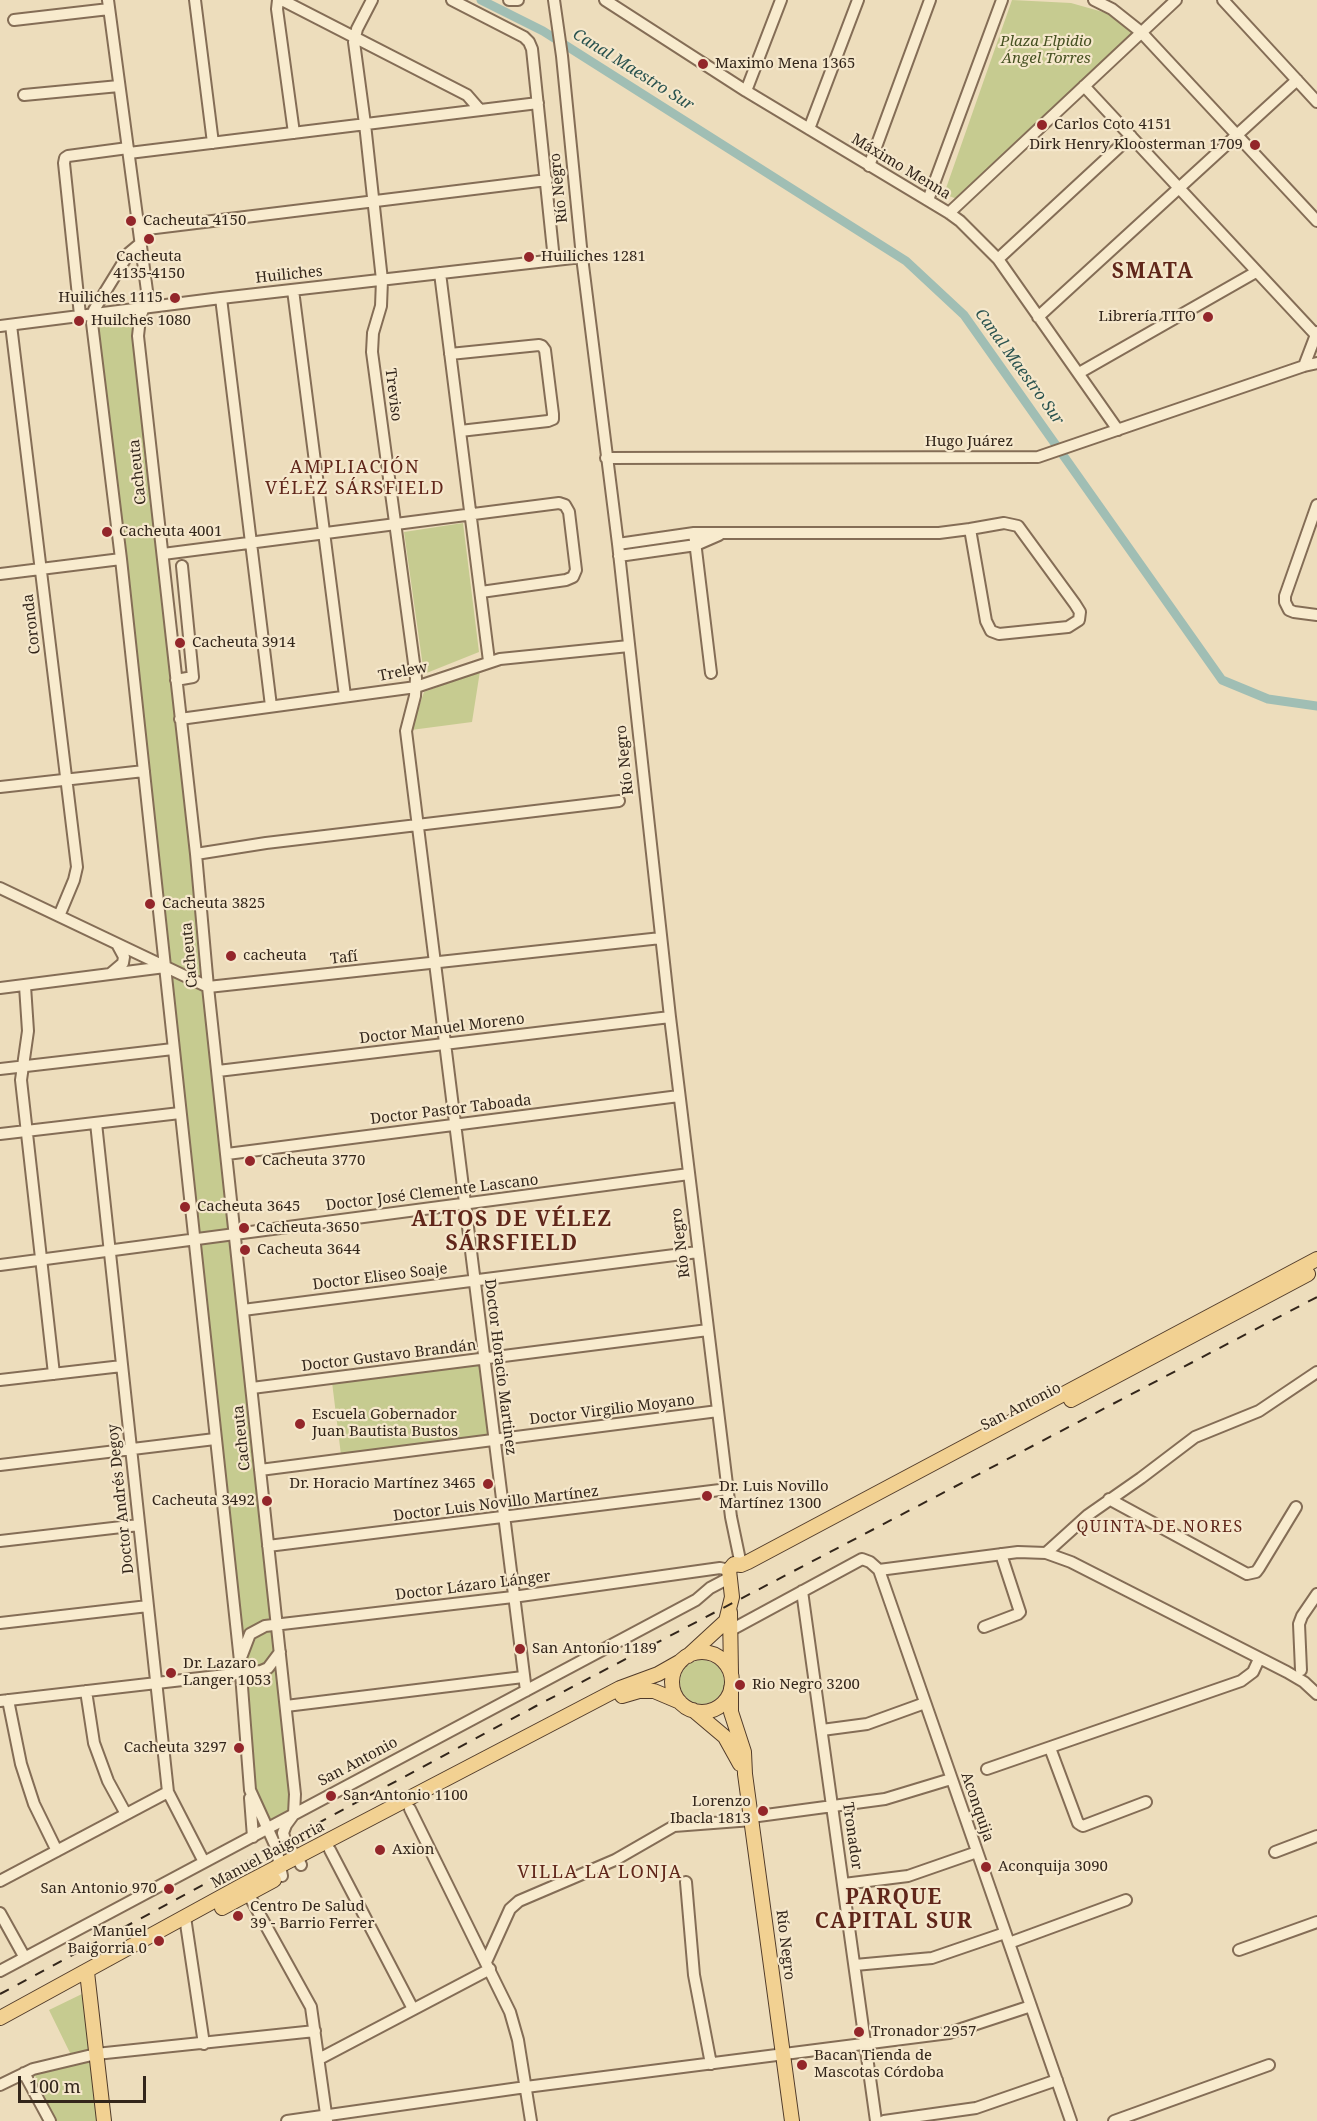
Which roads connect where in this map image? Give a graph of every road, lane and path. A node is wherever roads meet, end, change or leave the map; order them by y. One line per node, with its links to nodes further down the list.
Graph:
1 (195, 0): 34 (street)
2 (278, 0): 31 (street)
3 (282, 0): 20 (street)
4 (372, 0): 20 (street)
5 (452, 0): 27 (street, Río Negro)
6 (509, 0): 7 (street)
7 (518, 0)
8 (554, 0): 45 (street, Río Negro)
9 (605, 0): 24 (street, Máximo Menna)
10 (781, 0): 24 (street)
11 (858, 0): 30 (street)
12 (930, 0): 36 (street)
13 (1002, 0): 39 (street)
14 (1094, 0): 19 (street)
15 (1176, 0): 19 (street)
16 (1223, 0): 21 (street)
17 (109, 5): 18 (street); 22 (street, Cacheuta)
18 (14, 20)
19 (1142, 32): 23 (street); 32 (street)
20 (354, 37): 28 (street); 29 (street, Treviso)
21 (1297, 81): 26 (street); 32 (street)
22 (119, 86): 25 (street); 35 (street, Cacheuta)
23 (1084, 86): 33 (street); 41 (street)
24 (746, 91): 30 (street, Máximo Menna)
25 (24, 95)
26 (1317, 102)
27 (538, 103): 28 (street); 37 (street, Río Negro)
28 (480, 110): 29 (street)
29 (365, 124): 31 (street); 40 (street, Treviso)
30 (809, 129): 36 (street, Máximo Menna)
31 (294, 133): 34 (street)
32 (1237, 135): 38 (street); 42 (street)
33 (1131, 136): 38 (street); 46 (street)
34 (213, 143): 35 (street)
35 (128, 151): 43 (street, Cacheuta); 55 (street)
36 (869, 166): 39 (street, Máximo Menna)
37 (547, 180): 40 (street); 47 (street, Río Negro)
38 (1179, 188): 48 (street); 56 (street)
39 (928, 200): 41 (street, Máximo Menna)
40 (375, 201): 43 (street); 50 (street, Treviso)
41 (949, 213): 46 (street, Máximo Menna)
42 (1317, 221)
43 (139, 230): 44 (street, Cacheuta)
44 (141, 243): 53 (street, Cacheuta); 54 (street)
45 (582, 257): 47 (street, Huiliches); 65 (street, Río Negro)
46 (998, 259): 56 (street, Máximo Menna)
47 (554, 260): 49 (street, Huiliches)
48 (1256, 272): 58 (street); 62 (street)
49 (440, 273): 50 (street, Huiliches); 59 (street)
50 (382, 280): 51 (street, Huiliches); 68 (street, Treviso)
51 (293, 290): 52 (street, Huiliches); 70 (street)
52 (221, 298): 53 (street, Huiliches); 73 (street)
53 (142, 309): 54 (street, Huiliches); 76 (street, Cacheuta)
54 (93, 314): 55 (street, Huiliches); 78 (street, Cacheuta)
55 (80, 315): 57 (street, Huiliches)
56 (1038, 317): 62 (street, Máximo Menna)
57 (6, 325): 80 (street, Coronda)
58 (1316, 333): 61 (street)
59 (450, 354): 64 (street); 64 (street)
60 (1317, 363): 61 (street, Hugo Juárez)
61 (1304, 366): 63 (street, Hugo Juárez)
62 (1079, 373): 63 (street, Máximo Menna)
63 (1118, 430): 65 (street, Hugo Juárez)
64 (460, 431): 67 (street)
65 (606, 458): 74 (street, Río Negro)
66 (1317, 505): 83 (street)
67 (471, 514): 68 (street); 82 (street); 82 (street)
68 (394, 524): 70 (street); 88 (street, Treviso)
69 (970, 529): 69 (street); 72 (street)
70 (323, 533): 73 (street); 89 (street)
71 (694, 533): 72 (street); 74 (street); 75 (street)
72 (722, 534): 75 (street)
73 (253, 542): 76 (street); 90 (street)
74 (618, 544): 77 (street, Río Negro)
75 (696, 545): 77 (street); 86 (street)
76 (163, 554): 87 (street, Cacheuta)
77 (619, 556): 84 (street, Río Negro)
78 (121, 559): 80 (street); 92 (street, Cacheuta)
79 (182, 566): 87 (street)
80 (41, 568): 81 (street); 93 (street, Coronda)
81 (0, 573)
82 (481, 592): 85 (street)
83 (1317, 615)
84 (629, 646): 85 (street, Trelew); 101 (street, Río Negro)
85 (489, 661): 88 (street, Trelew)
86 (711, 673)
87 (176, 680): 91 (street, Cacheuta)
88 (416, 687): 89 (street, Trelew); 95 (street, Treviso)
89 (345, 696): 90 (street, Trelew)
90 (272, 706): 91 (street, Trelew)
91 (180, 719): 98 (street, Cacheuta)
92 (144, 771): 93 (street); 104 (street, Cacheuta)
93 (66, 780): 94 (street); 100 (street, Coronda)
94 (0, 787)
95 (413, 797): 97 (street, Doctor Horacio Martinez)
96 (619, 801): 97 (street)
97 (417, 826): 98 (street); 103 (street, Doctor Horacio Martinez)
98 (196, 854): 108 (street, Cacheuta)
99 (0, 888): 100 (street)
100 (59, 916): 102 (street)
101 (661, 938): 103 (street, Tafí); 109 (street, Río Negro)
102 (117, 944): 104 (street); 105 (street)
103 (435, 963): 108 (street, Tafí); 110 (street, Doctor Horacio Martinez)
104 (165, 967): 105 (street); 108 (street); 111 (street, Cacheuta)
105 (109, 975): 107 (street)
106 (3, 986): 107 (street)
107 (25, 986): 112 (street)
108 (208, 987): 114 (street, Cacheuta)
109 (670, 1017): 110 (street, Doctor Manuel Moreno); 115 (street, Río Negro)
110 (444, 1044): 114 (street, Doctor Manuel Moreno); 118 (street, Doctor Horacio Martinez)
111 (173, 1049): 112 (street); 116 (street, Cacheuta)
112 (22, 1067): 113 (street); 119 (street)
113 (0, 1069)
114 (218, 1071): 121 (street, Cacheuta)
115 (679, 1096): 118 (street, Doctor Pastor Taboada); 122 (street, Río Negro)
116 (180, 1113): 117 (street); 125 (street, Cacheuta)
117 (96, 1123): 119 (street); 126 (street, Doctor Andrés Degoy)
118 (454, 1125): 121 (street, Doctor Pastor Taboada); 123 (street, Doctor Horacio Martinez)
119 (27, 1131): 120 (street); 129 (street)
120 (0, 1134)
121 (227, 1154): 124 (street, Cacheuta)
122 (689, 1174): 123 (street, Doctor José Clemente Lascano); 127 (street, Río Negro)
123 (464, 1203): 124 (street, Doctor José Clemente Lascano); 132 (street, Doctor Horacio Martinez)
124 (235, 1234): 125 (street, Doctor José Clemente Lascano); 133 (street, Cacheuta)
125 (194, 1239): 126 (street, Doctor José Clemente Lascano); 142 (street, Cacheuta)
126 (110, 1251): 129 (street, Doctor José Clemente Lascano); 136 (street, Doctor Andrés Degoy)
127 (698, 1252): 132 (street, Doctor Eliseo Soaje); 134 (street, Río Negro)
128 (1317, 1259): 157 (main road, San Antonio)
129 (41, 1260): 130 (street, Doctor José Clemente Lascano); 138 (street)
130 (0, 1265)
131 (1317, 1270): 157 (main road, San Antonio)
132 (474, 1281): 133 (street, Doctor Eliseo Soaje); 135 (street, Doctor Horacio Martinez)
133 (243, 1310): 140 (street, Cacheuta)
134 (708, 1329): 135 (street, Doctor Gustavo Brandán); 141 (street, Río Negro)
135 (484, 1359): 140 (street, Doctor Gustavo Brandán); 143 (street, Doctor Horacio Martinez)
136 (122, 1366): 138 (street); 144 (street, Doctor Andrés Degoy)
137 (1317, 1372): 148 (street)
138 (54, 1374): 139 (street)
139 (0, 1380)
140 (252, 1389): 146 (street, Cacheuta)
141 (718, 1411): 143 (street, Doctor Virgilio Moyano); 147 (street, Río Negro)
142 (215, 1439): 144 (street); 170 (street, Cacheuta)
143 (494, 1440): 146 (street, Doctor Virgilio Moyano); 150 (street, Doctor Horacio Martinez)
144 (131, 1449): 145 (street); 151 (street, Doctor Andrés Degoy)
145 (0, 1465)
146 (260, 1470): 153 (street, Cacheuta)
147 (728, 1489): 150 (street, Doctor Luis Novillo Martínez); 157 (street, Río Negro)
148 (1109, 1499): 149 (street); 154 (street)
149 (1296, 1507)
150 (503, 1519): 153 (street, Doctor Luis Novillo Martínez); 160 (street, Doctor Horacio Martinez)
151 (139, 1526): 152 (street); 161 (street, Doctor Andrés Degoy)
152 (0, 1542)
153 (268, 1546): 164 (street, Cacheuta)
154 (1046, 1553): 155 (street); 169 (street)
155 (1001, 1554): 156 (street); 165 (street)
156 (879, 1570): 158 (street); 184 (street, Aconquija)
157 (734, 1571): 160 (street, Doctor Lázaro Lánger); 162 (main road); 180 (street, San Antonio)
158 (802, 1591): 166 (street); 187 (street, Tronador)
159 (1317, 1594): 171 (street)
160 (513, 1597): 164 (street, Doctor Lázaro Lánger); 175 (street, Doctor Horacio Martinez)
161 (148, 1606): 163 (street); 176 (street, Doctor Andrés Degoy)
162 (730, 1609): 166 (main road); 168 (main road)
163 (0, 1623)
164 (277, 1624): 167 (street, Cacheuta); 170 (street, Doctor Lázaro Lánger)
165 (984, 1627)
166 (730, 1630): 174 (main road)
167 (280, 1653): 173 (street); 185 (street, Cacheuta)
168 (685, 1658): 174 (main road); 183 (main road); 207 (main road, Manuel Baigorria)
169 (1259, 1659): 172 (street); 188 (street)
170 (240, 1661): 173 (street, Cacheuta)
171 (1301, 1670): 172 (street); 178 (street)
172 (1287, 1672): 181 (street)
173 (241, 1673): 176 (street); 192 (street, Cacheuta)
174 (731, 1673): 177 (main road)
175 (523, 1677): 180 (street, Doctor Horacio Martinez); 185 (street)
176 (156, 1683): 179 (street); 193 (street, Doctor Andrés Degoy)
177 (731, 1688): 186 (main road); 190 (main road, Río Negro)
178 (1317, 1688)
179 (86, 1691): 182 (street); 197 (street)
180 (526, 1691): 198 (street, San Antonio)
181 (1317, 1694)
182 (4, 1700): 204 (street)
183 (680, 1702): 186 (main road); 196 (main road, Manuel Baigorria)
184 (925, 1703): 187 (street); 191 (street, Aconquija)
185 (286, 1706): 198 (street, Cacheuta)
186 (693, 1710): 190 (main road, Río Negro)
187 (822, 1730): 195 (street, Tronador)
188 (1050, 1748): 189 (street); 194 (street)
189 (987, 1769)
190 (745, 1774): 199 (main road, Río Negro)
191 (951, 1779): 195 (street); 205 (street, Aconquija)
192 (250, 1790): 200 (street, Cacheuta); 202 (street)
193 (168, 1792): 197 (street); 208 (street, Doctor Andrés Degoy)
194 (1146, 1802)
195 (833, 1808): 199 (street); 212 (street, Tronador)
196 (410, 1809): 203 (main road, Manuel Baigorria); 222 (street)
197 (126, 1814): 204 (street)
198 (294, 1814): 200 (street, San Antonio); 207 (street, Cacheuta)
199 (751, 1819): 222 (street); 233 (main road, Río Negro)
200 (267, 1829): 202 (street, San Antonio); 209 (street, Cacheuta)
201 (1317, 1836): 206 (street)
202 (253, 1837): 208 (street, San Antonio)
203 (330, 1850): 207 (main road, Manuel Baigorria); 226 (street)
204 (57, 1851): 210 (street)
205 (977, 1852): 212 (street); 218 (street, Aconquija)
206 (1275, 1852)
207 (299, 1861): 209 (main road, Manuel Baigorria)
208 (204, 1862): 220 (street, San Antonio)
209 (280, 1871): 213 (main road, Manuel Baigorria)
210 (0, 1881)
211 (686, 1882): 235 (street)
212 (844, 1884): 221 (street, Tronador)
213 (246, 1889): 216 (main road, Manuel Baigorria); 229 (street)
214 (1126, 1900): 218 (street)
215 (0, 1913): 220 (street)
216 (186, 1922): 224 (main road, Manuel Baigorria); 230 (street)
217 (1317, 1922): 219 (street)
218 (1007, 1938): 221 (street); 225 (street, Aconquija)
219 (1239, 1950)
220 (25, 1958): 223 (street, San Antonio)
221 (855, 1965): 231 (street, Tronador)
222 (488, 1966): 226 (street); 240 (street)
223 (0, 1971)
224 (87, 1976): 227 (main road, Manuel Baigorria); 228 (main road, Manuel Baigorria); 232 (main road)
225 (1031, 2006): 231 (street); 238 (street, Aconquija)
226 (413, 2009): 234 (street)
227 (0, 2018)
228 (0, 2026)
229 (315, 2031): 230 (street); 234 (street)
230 (204, 2043): 232 (street)
231 (866, 2044): 233 (street); 247 (street, Tronador)
232 (96, 2054): 237 (street); 243 (main road)
233 (782, 2055): 235 (street); 246 (main road, Río Negro)
234 (319, 2059): 241 (street)
235 (711, 2064): 240 (street)
236 (1269, 2065): 250 (street)
237 (24, 2073): 239 (street); 242 (street)
238 (1057, 2080): 248 (street); 249 (street, Aconquija)
239 (0, 2085)
240 (526, 2087): 241 (street); 245 (street)
241 (326, 2119): 244 (street)
242 (50, 2121)
243 (104, 2121)
244 (287, 2121)
245 (531, 2121)
246 (792, 2121)
247 (876, 2121)
248 (884, 2121)
249 (1071, 2121)
250 (1114, 2121)

